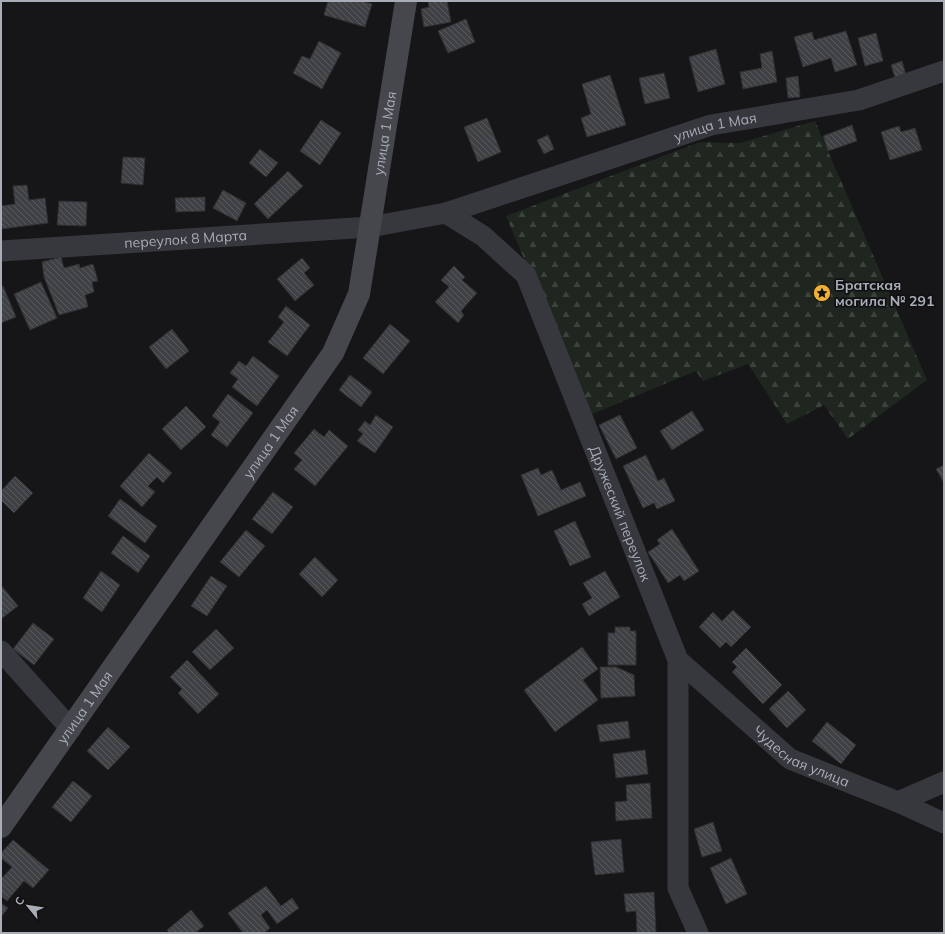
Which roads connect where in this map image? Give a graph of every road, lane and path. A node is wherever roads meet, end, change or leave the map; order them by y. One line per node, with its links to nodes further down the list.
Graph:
1 (406, 1): 4 (street, улица 1 Мая)
2 (944, 71): 3 (street, улица 1 Мая)
3 (446, 212): 4 (street); 7 (street, Дружеский переулок)
4 (370, 227): 5 (street, переулок 8 Марта); 8 (street, улица 1 Мая)
5 (1, 251)
6 (1, 651): 8 (street)
7 (678, 660): 10 (street, Чудесная улица); 13 (street, Дружеский переулок)
8 (71, 729): 12 (street, улица 1 Мая)
9 (944, 782): 10 (street)
10 (898, 802): 11 (street, Чудесная улица)
11 (944, 823)
12 (1, 827)
13 (698, 933)

